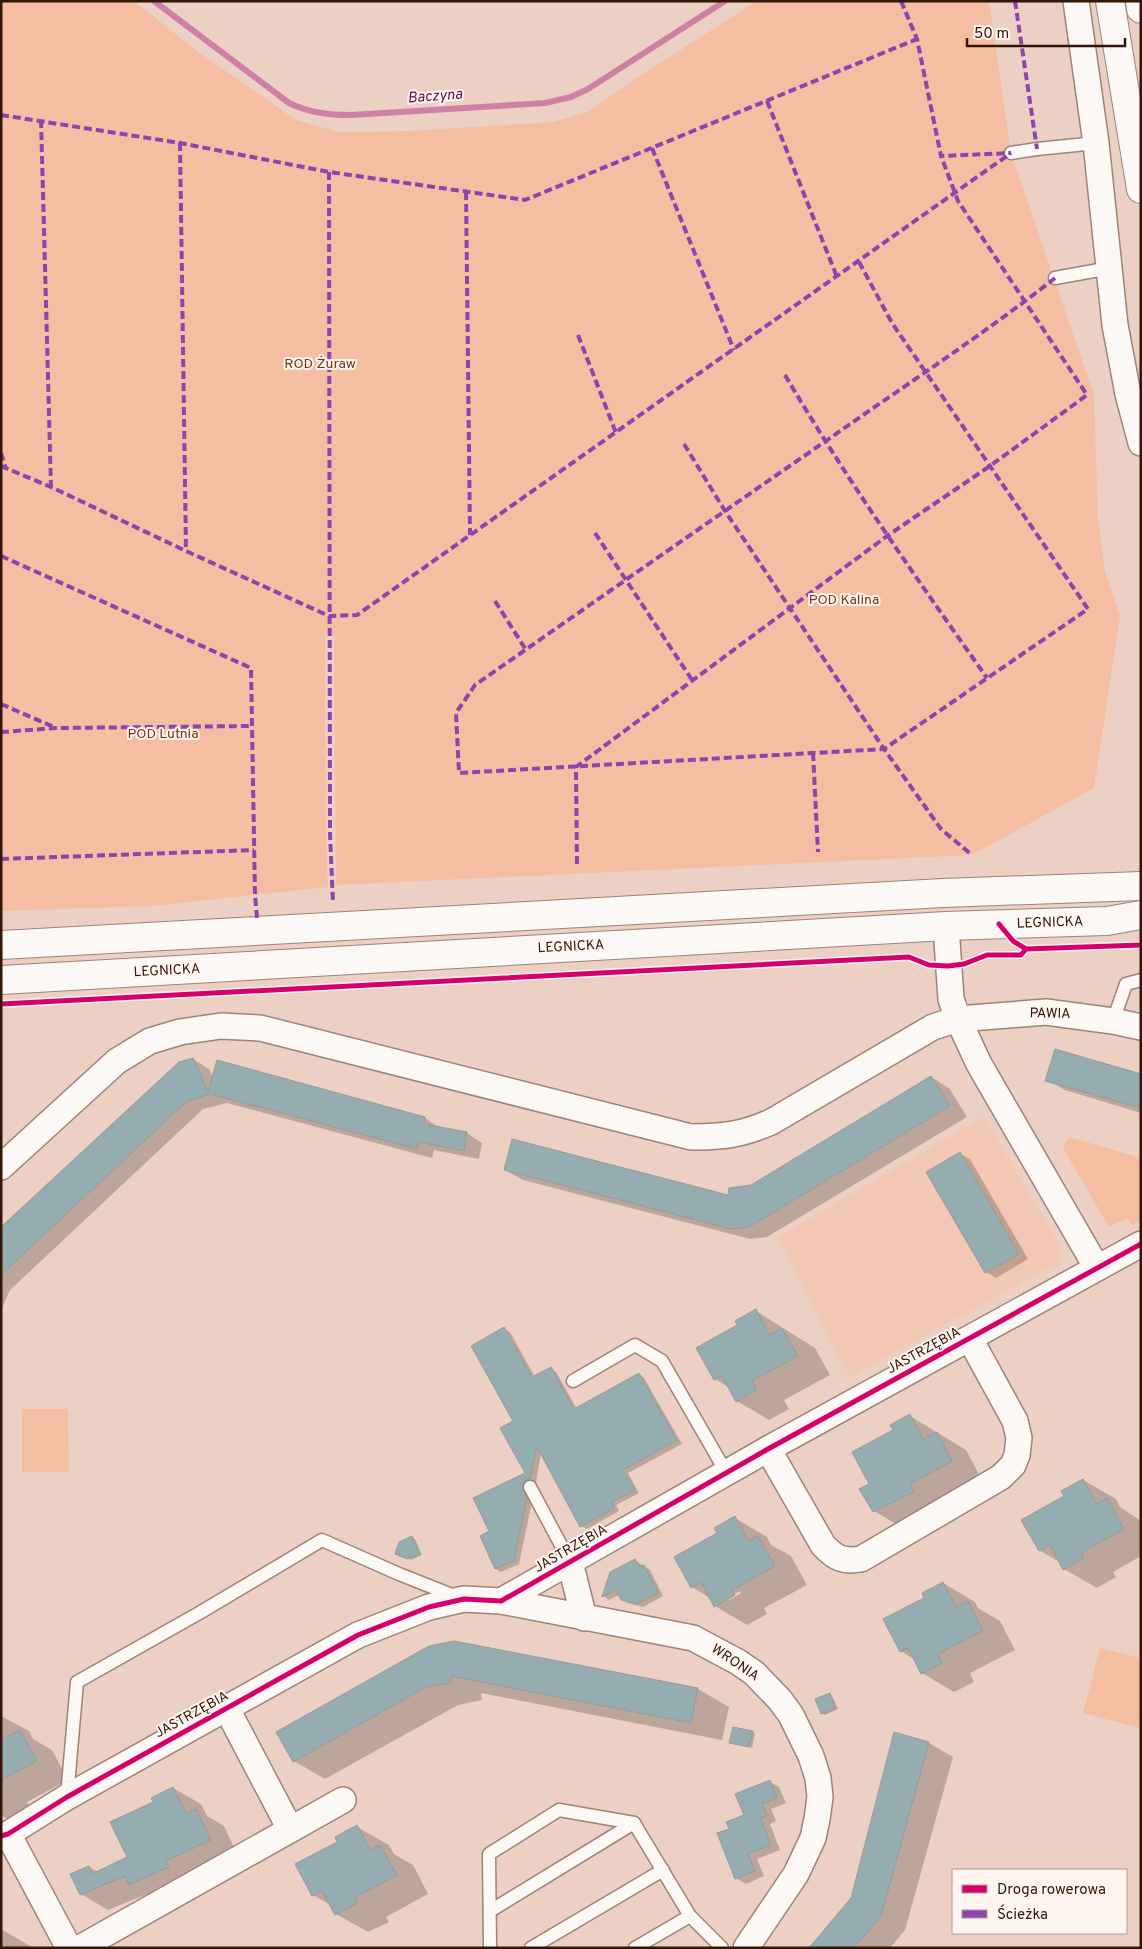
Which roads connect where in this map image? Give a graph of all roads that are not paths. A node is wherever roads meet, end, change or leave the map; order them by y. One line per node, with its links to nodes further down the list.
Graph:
1 (1076, 1): 5 (street)
2 (1110, 1): 7 (main road)
3 (1140, 1): 4 (main road)
4 (1141, 9)
5 (1096, 143): 6 (lane); 8 (street)
6 (1011, 153)
7 (1141, 189)
8 (1110, 268): 9 (lane); 10 (street)
9 (1055, 278)
10 (1141, 443)
11 (1141, 886): 16 (main road)
12 (1141, 915): 13 (main road, LEGNICKA)
13 (1107, 921): 14 (main road); 15 (main road, LEGNICKA)
14 (1141, 922)
15 (946, 926): 17 (main road, LEGNICKA); 19 (street)
16 (1, 945)
17 (1, 980)
18 (1141, 980): 20 (lane)
19 (958, 1019): 20 (street, PAWIA); 22 (street); 24 (street)
20 (1113, 1021): 21 (street, PAWIA)
21 (1141, 1027)
22 (1, 1167)
23 (1141, 1244): 24 (street, JASTRZĘBIA)
24 (1097, 1268): 25 (street, JASTRZĘBIA)
25 (970, 1339): 27 (street, JASTRZĘBIA); 27 (street, JASTRZĘBIA)
26 (573, 1381): 28 (lane)
27 (768, 1449): 28 (street, JASTRZĘBIA)
28 (726, 1472): 30 (street, JASTRZĘBIA)
29 (530, 1487): 30 (lane)
30 (570, 1562): 32 (street, JASTRZĘBIA); 33 (street)
31 (464, 1599): 32 (street, JASTRZĘBIA); 34 (street, JASTRZĘBIA); 35 (lane)
32 (501, 1601): 33 (street, WRONIA)
33 (584, 1618): 49 (street, WRONIA)
34 (227, 1709): 35 (street, JASTRZĘBIA); 38 (street, JASTRZĘBIA)
35 (67, 1798): 39 (street, JASTRZĘBIA)
36 (343, 1800): 38 (street)
37 (634, 1824): 40 (lane); 41 (lane); 41 (lane)
38 (290, 1829): 44 (street)
39 (5, 1835): 43 (street, JASTRZĘBIA)
40 (663, 1870): 42 (lane); 46 (lane)
41 (490, 1911): 45 (lane)
42 (690, 1916): 47 (lane); 48 (lane)
43 (70, 1948)
44 (80, 1948)
45 (490, 1948)
46 (531, 1948)
47 (635, 1948)
48 (722, 1948)
49 (746, 1948)

